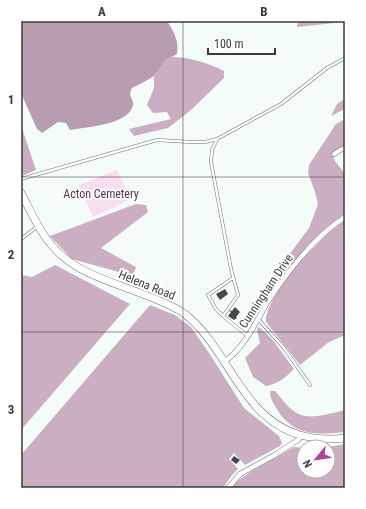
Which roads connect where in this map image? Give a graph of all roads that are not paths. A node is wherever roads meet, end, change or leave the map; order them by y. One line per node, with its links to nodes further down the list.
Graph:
1 (345, 58): 2 (lane)
2 (217, 139): 5 (lane); 10 (lane)
3 (345, 148): 4 (street)
4 (334, 154)
5 (21, 179)
6 (22, 195): 8 (main road, Helena Road)
7 (345, 217): 12 (street, Cunningham Drive)
8 (39, 226): 9 (lane); 14 (main road, Helena Road)
9 (21, 239)
10 (233, 278): 11 (lane); 11 (lane)
11 (223, 316): 13 (lane)
12 (258, 319): 13 (street, Cunningham Drive); 15 (lane)
13 (248, 336): 14 (street, Cunningham Drive)
14 (224, 362): 16 (main road, Helena Road)
15 (310, 385)
16 (302, 435): 17 (main road, Helena Road); 18 (street)
17 (345, 438)
18 (228, 488)

